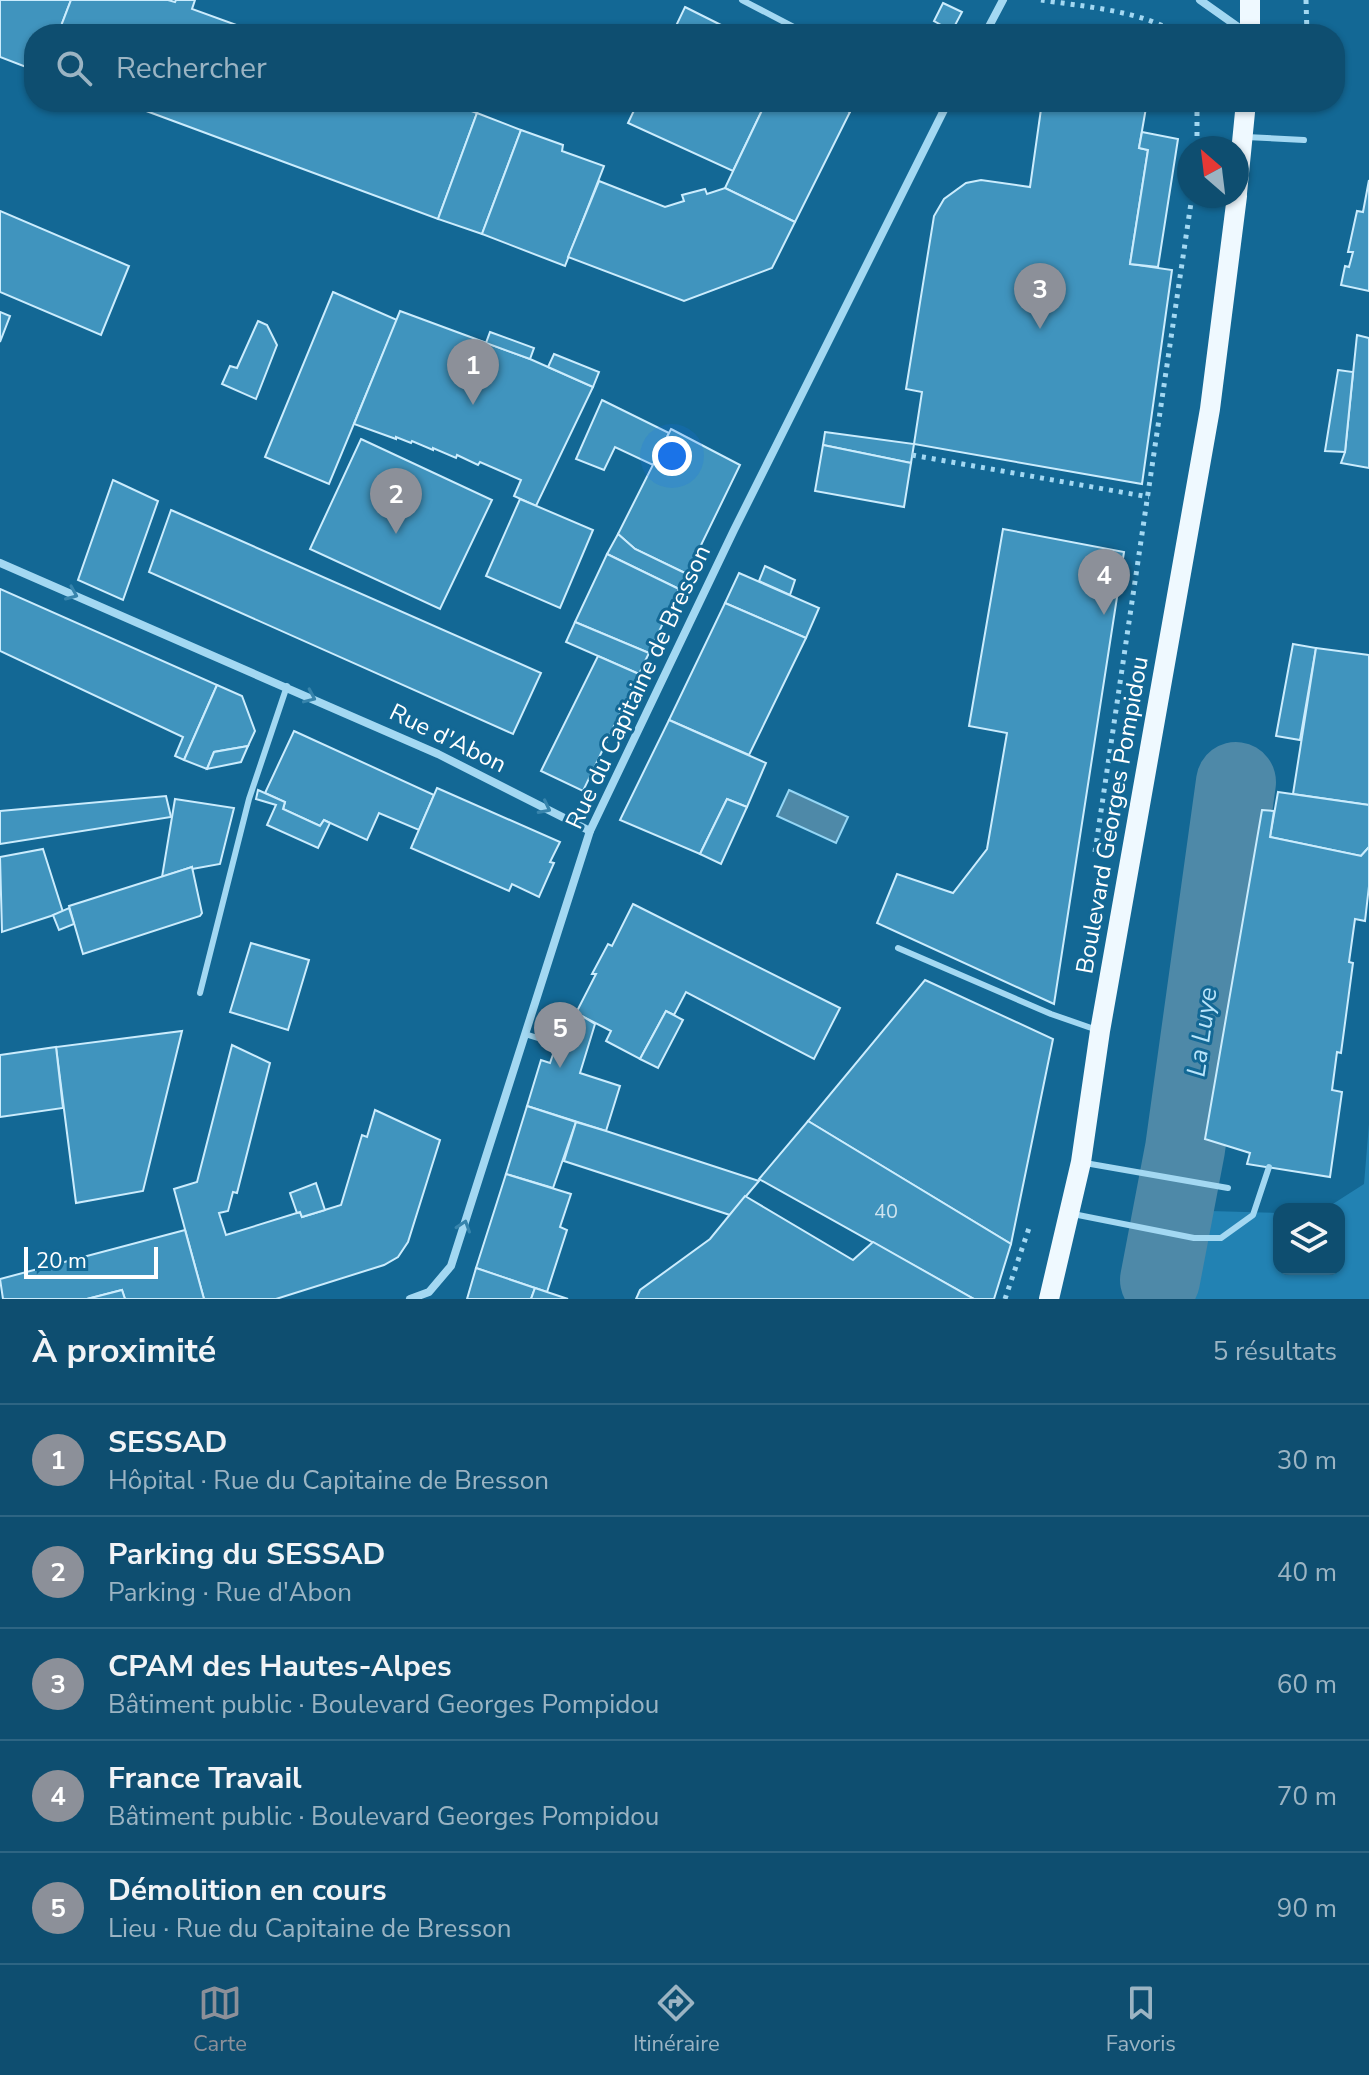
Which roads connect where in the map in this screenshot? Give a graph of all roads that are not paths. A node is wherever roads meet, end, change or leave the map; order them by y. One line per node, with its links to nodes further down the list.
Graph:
1 (742, 0): 5 (lane)
2 (1003, 0): 6 (street)
3 (1200, 0): 7 (street)
4 (1250, 0): 8 (main road)
5 (788, 24)
6 (990, 24)
7 (1235, 24)
8 (1249, 24)
9 (941, 112): 17 (street, Rue du Capitaine de Bresson)
10 (1245, 112): 11 (main road, Boulevard Georges Pompidou)
11 (1243, 136)
12 (1249, 137): 13 (lane)
13 (1304, 140)
14 (1235, 208): 20 (main road, Boulevard Georges Pompidou)
15 (0, 563): 16 (street, Rue d'Abon, one-way to 16)
16 (287, 686): 17 (street, Rue d'Abon, one-way to 17); 19 (lane)
17 (590, 831): 21 (street, Rue du Capitaine de Bresson)
18 (898, 948): 20 (lane)
19 (200, 993)
20 (1100, 1031): 23 (main road, Boulevard Georges Pompidou)
21 (525, 1034): 22 (lane); 27 (street, Rue du Capitaine de Bresson, one-way to 21)
22 (557, 1044)
23 (1081, 1162): 25 (lane); 26 (main road, Boulevard Georges Pompidou)
24 (1269, 1167): 26 (lane)
25 (1228, 1188)
26 (1069, 1213): 29 (main road, Boulevard Georges Pompidou)
27 (429, 1296): 28 (street, Rue du Capitaine de Bresson)
28 (410, 1299)
29 (1049, 1299)

